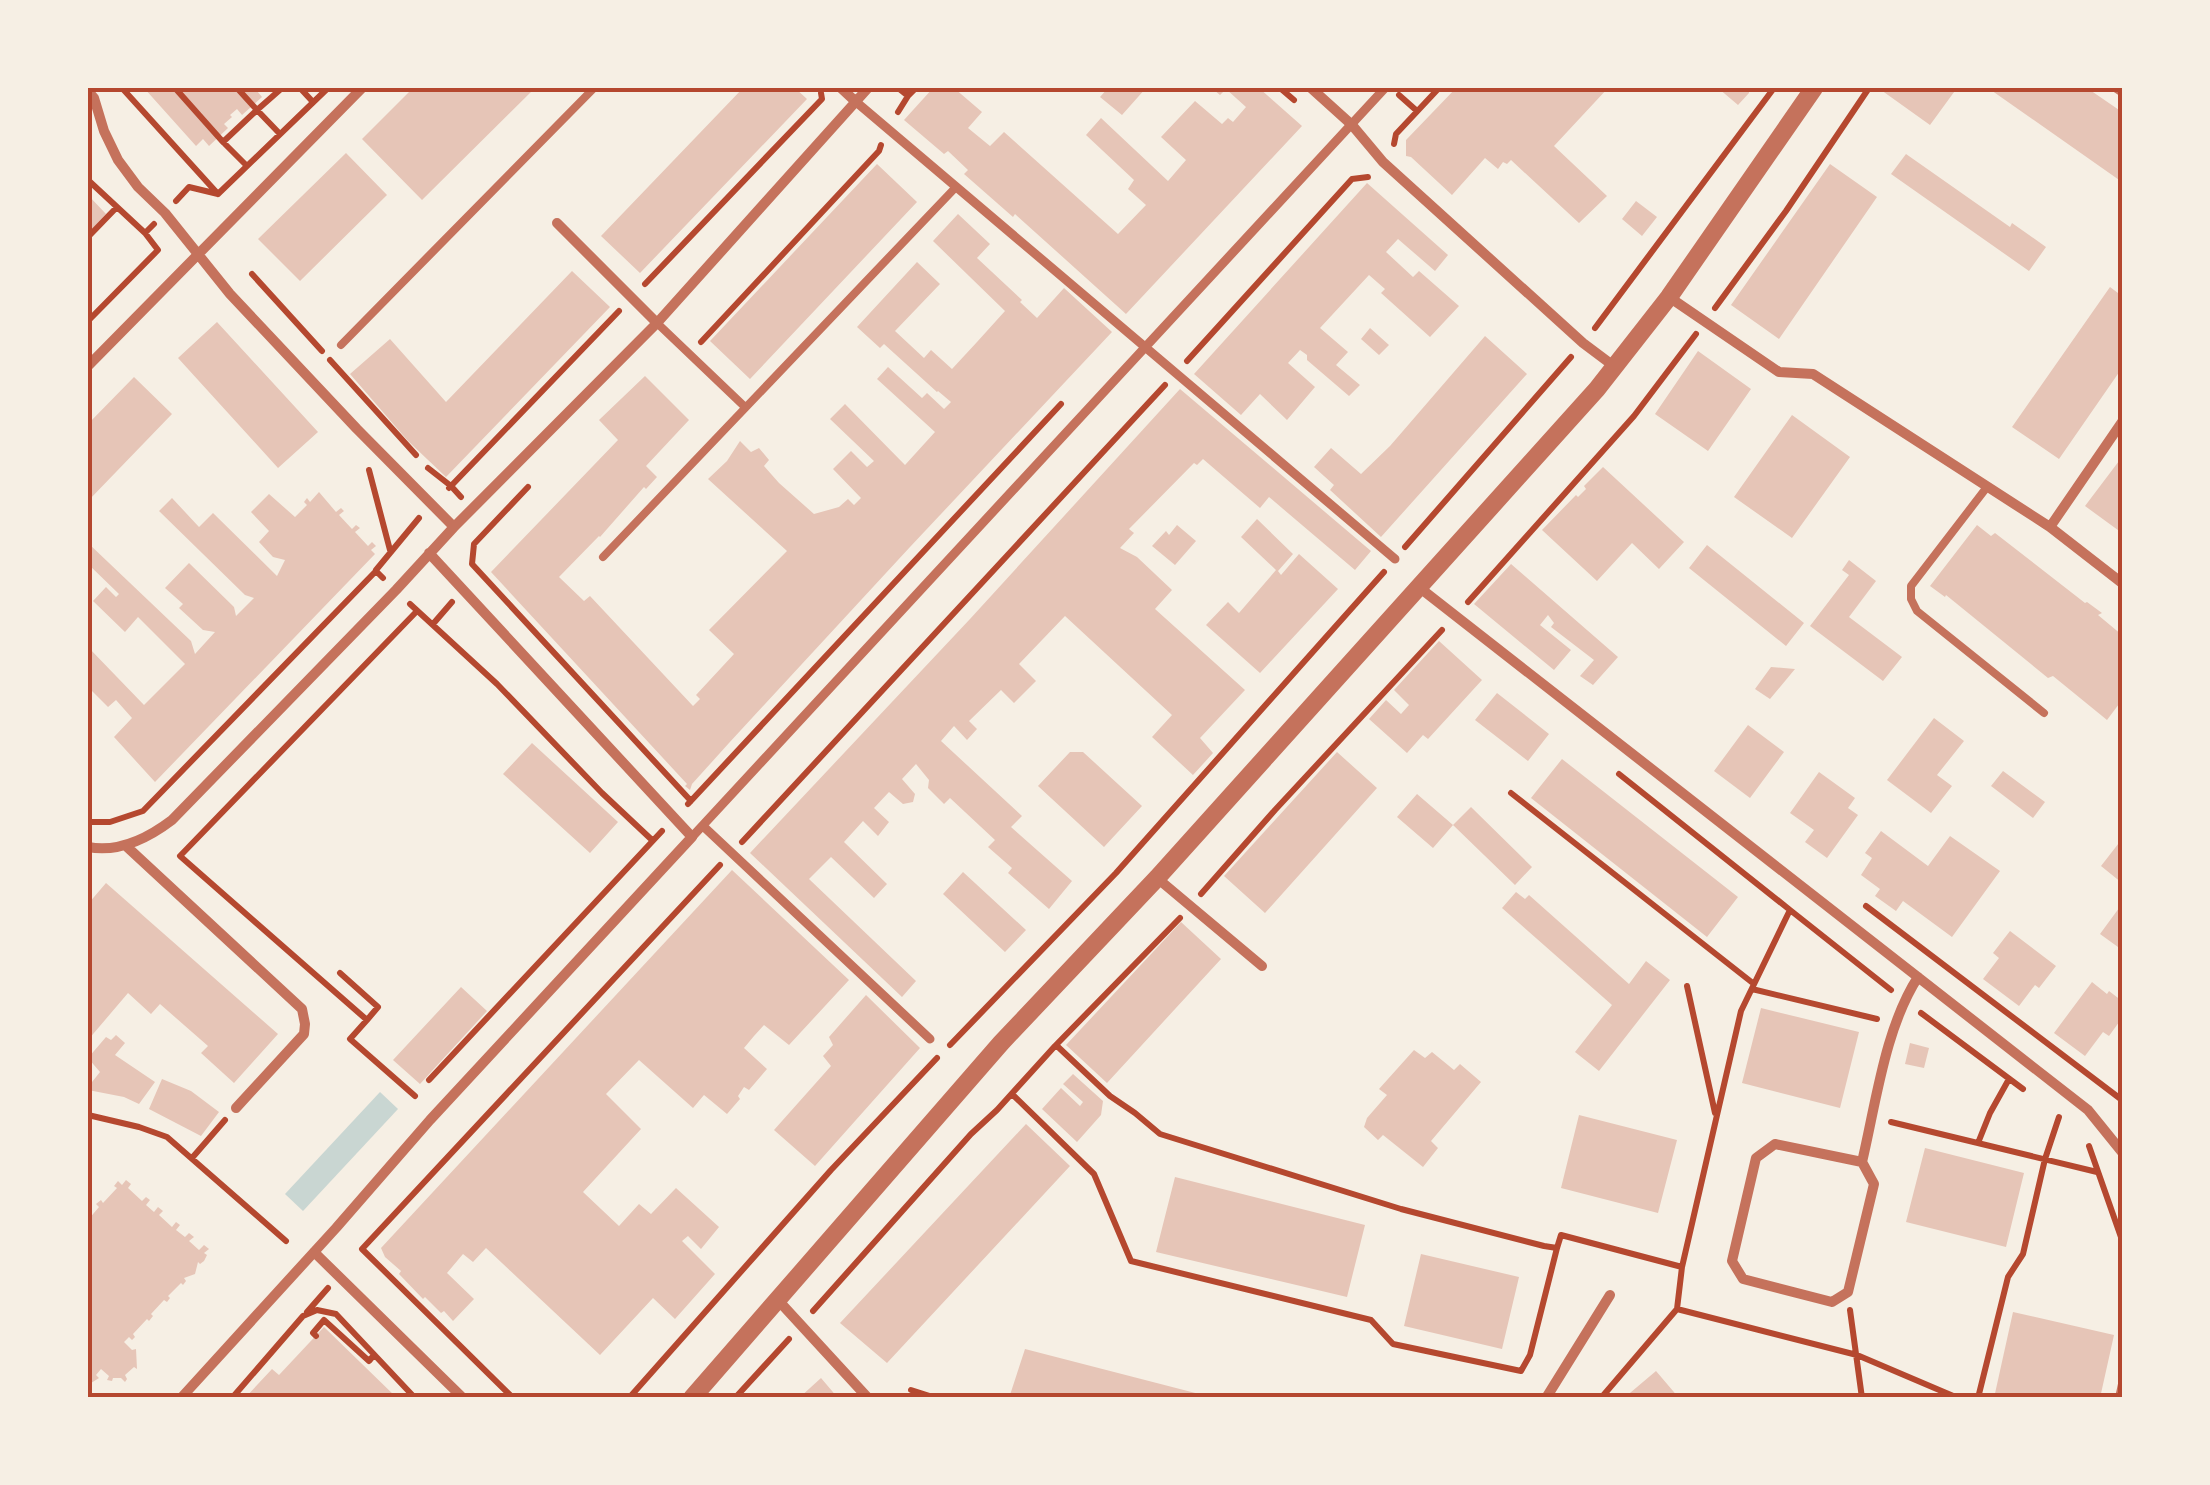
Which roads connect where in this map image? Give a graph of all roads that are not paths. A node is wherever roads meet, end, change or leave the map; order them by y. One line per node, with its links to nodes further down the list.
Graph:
1 (362, 88): 13 (street)
2 (594, 88): 16 (lane)
3 (840, 88): 9 (street)
4 (868, 88): 9 (street)
5 (1311, 88): 10 (street)
6 (1814, 88): 14 (street)
7 (1381, 90): 10 (street)
8 (88, 91): 13 (street)
9 (855, 101): 11 (street); 15 (street)
10 (1352, 124): 17 (street); 19 (street)
11 (956, 187): 17 (street); 20 (lane)
12 (557, 223): 15 (street)
13 (198, 252): 18 (street); 23 (street)
14 (1669, 297): 19 (street); 22 (street)
15 (657, 322): 20 (lane); 23 (street)
16 (341, 344)
17 (1144, 348): 27 (street); 31 (street)
18 (88, 366)
19 (1615, 366): 29 (street)
20 (745, 407): 26 (lane)
21 (2122, 422): 24 (street)
22 (1987, 487): 24 (street); 30 (lane)
23 (454, 527): 25 (street)
24 (2050, 527): 28 (street)
25 (429, 553): 32 (street); 34 (street)
26 (603, 557)
27 (1395, 559)
28 (2122, 583)
29 (1420, 588): 35 (street); 37 (street)
30 (2044, 713)
31 (703, 826): 32 (street); 38 (street)
32 (692, 837): 42 (street)
33 (88, 846): 34 (street)
34 (125, 846): 39 (street)
35 (1157, 878): 36 (street); 44 (street)
36 (1262, 966)
37 (1918, 977): 40 (street); 41 (street)
38 (930, 1039)
39 (236, 1108)
40 (2122, 1152)
41 (1862, 1162): 41 (street)
42 (314, 1252): 46 (street); 47 (street)
43 (1610, 1295): 50 (street)
44 (776, 1299): 48 (street); 49 (street)
45 (2122, 1384): 51 (lane)
46 (181, 1398)
47 (463, 1398)
48 (692, 1398)
49 (868, 1398)
50 (1546, 1398)
51 (2119, 1398)

